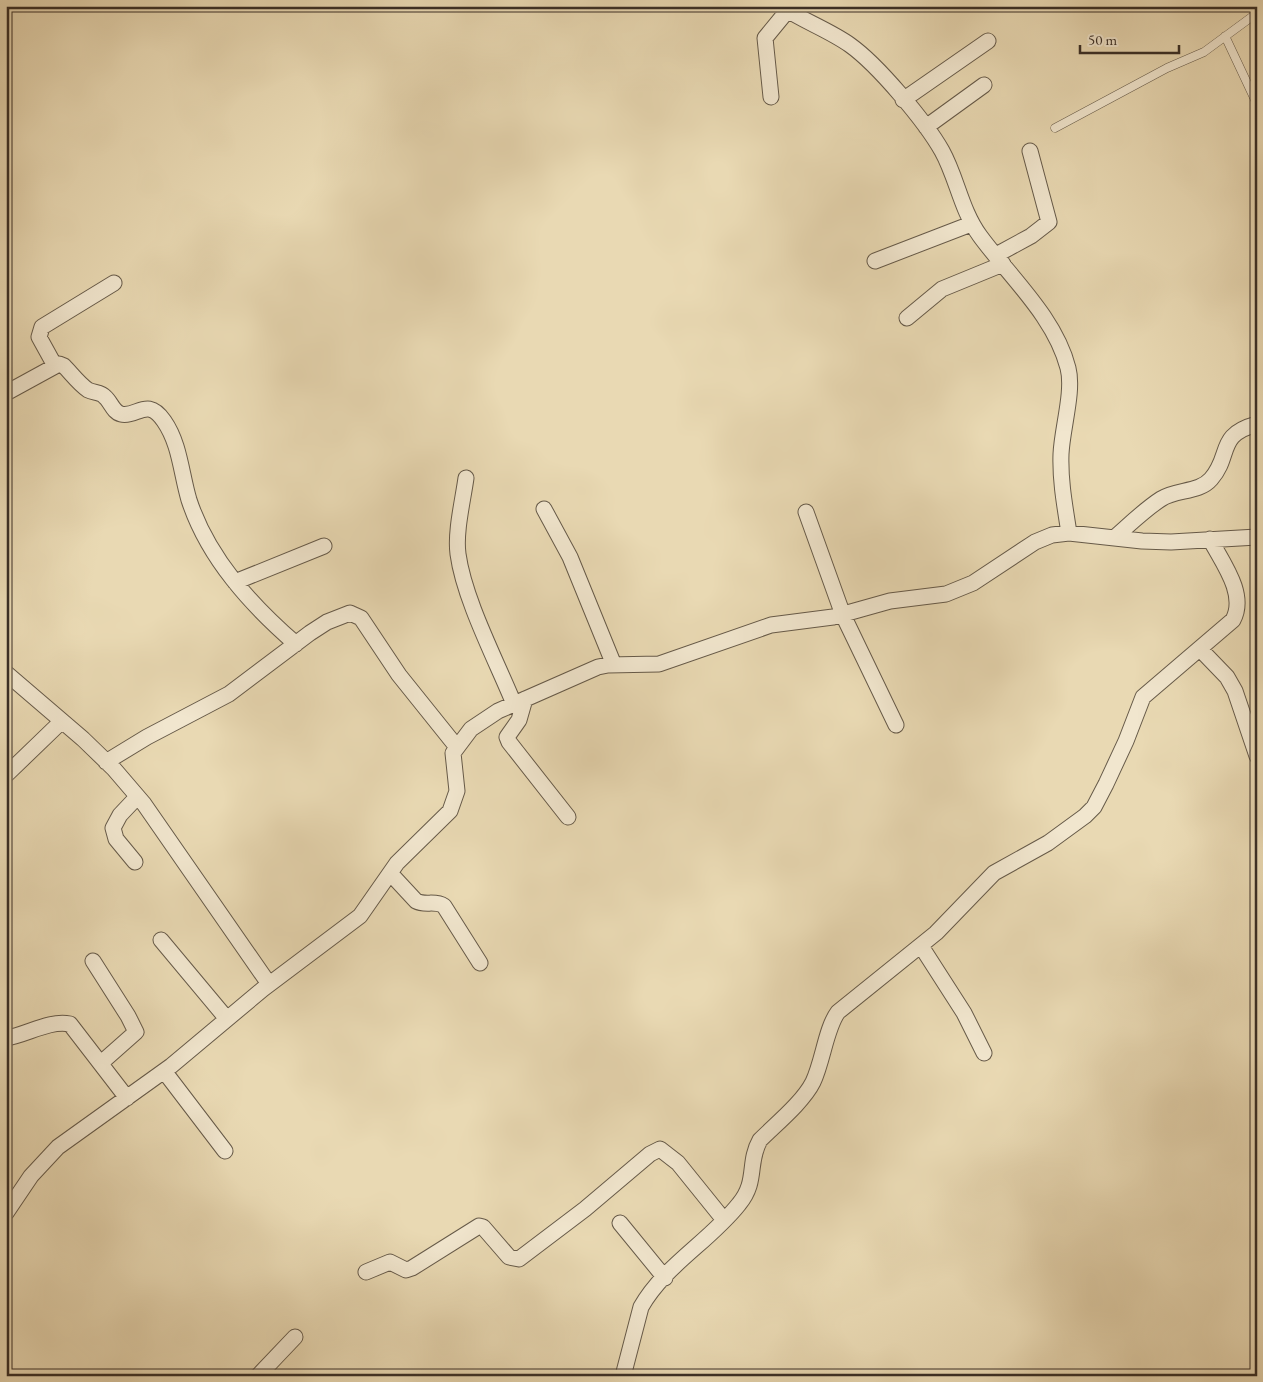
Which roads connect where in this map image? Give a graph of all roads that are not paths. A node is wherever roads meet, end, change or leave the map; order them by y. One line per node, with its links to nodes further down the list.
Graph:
1 (784, 8): 6 (street); 7 (street)
2 (1257, 12): 3 (lane)
3 (1225, 36): 8 (lane); 10 (lane)
4 (988, 41): 7 (street)
5 (984, 85): 9 (street)
6 (771, 97)
7 (903, 100): 9 (street)
8 (1257, 104)
9 (926, 127): 12 (street)
10 (1054, 128)
11 (1030, 152): 13 (street)
12 (971, 224): 13 (street); 14 (street)
13 (999, 260): 16 (street); 23 (street)
14 (875, 261)
15 (114, 283): 17 (street)
16 (907, 318)
17 (55, 366): 18 (street); 28 (street)
18 (6, 392)
19 (1257, 424): 25 (street)
20 (466, 478): 34 (street)
21 (544, 509): 32 (street)
22 (806, 512): 29 (street)
23 (1068, 533): 25 (street); 29 (street)
24 (1257, 537): 26 (street)
25 (1114, 538): 26 (street)
26 (1210, 539): 31 (street)
27 (324, 546): 28 (street)
28 (235, 582): 30 (street)
29 (843, 614): 32 (street); 36 (street)
30 (296, 644): 37 (street); 39 (street)
31 (1200, 649): 38 (street); 46 (street)
32 (614, 665): 34 (street)
33 (6, 673): 35 (street)
34 (520, 701): 37 (street); 42 (street)
35 (62, 721): 39 (street); 40 (street)
36 (896, 725)
37 (456, 746): 44 (street)
38 (1257, 756)
39 (106, 762): 41 (street)
40 (6, 775)
41 (137, 797): 43 (street); 49 (street)
42 (568, 817)
43 (135, 862)
44 (390, 873): 48 (street); 49 (street)
45 (161, 940): 50 (street)
46 (921, 946): 52 (street); 58 (street)
47 (93, 961): 53 (street)
48 (480, 963)
49 (269, 984): 50 (street)
50 (226, 1019): 54 (street)
51 (6, 1038): 53 (street)
52 (984, 1053)
53 (101, 1063): 55 (street)
54 (164, 1071): 55 (street); 56 (street)
55 (127, 1098): 57 (street)
56 (225, 1151)
57 (6, 1212)
58 (724, 1220): 60 (street); 61 (street)
59 (620, 1223): 61 (street)
60 (366, 1272)
61 (665, 1278): 64 (street)
62 (295, 1337): 63 (street)
63 (258, 1376)
64 (622, 1376)

